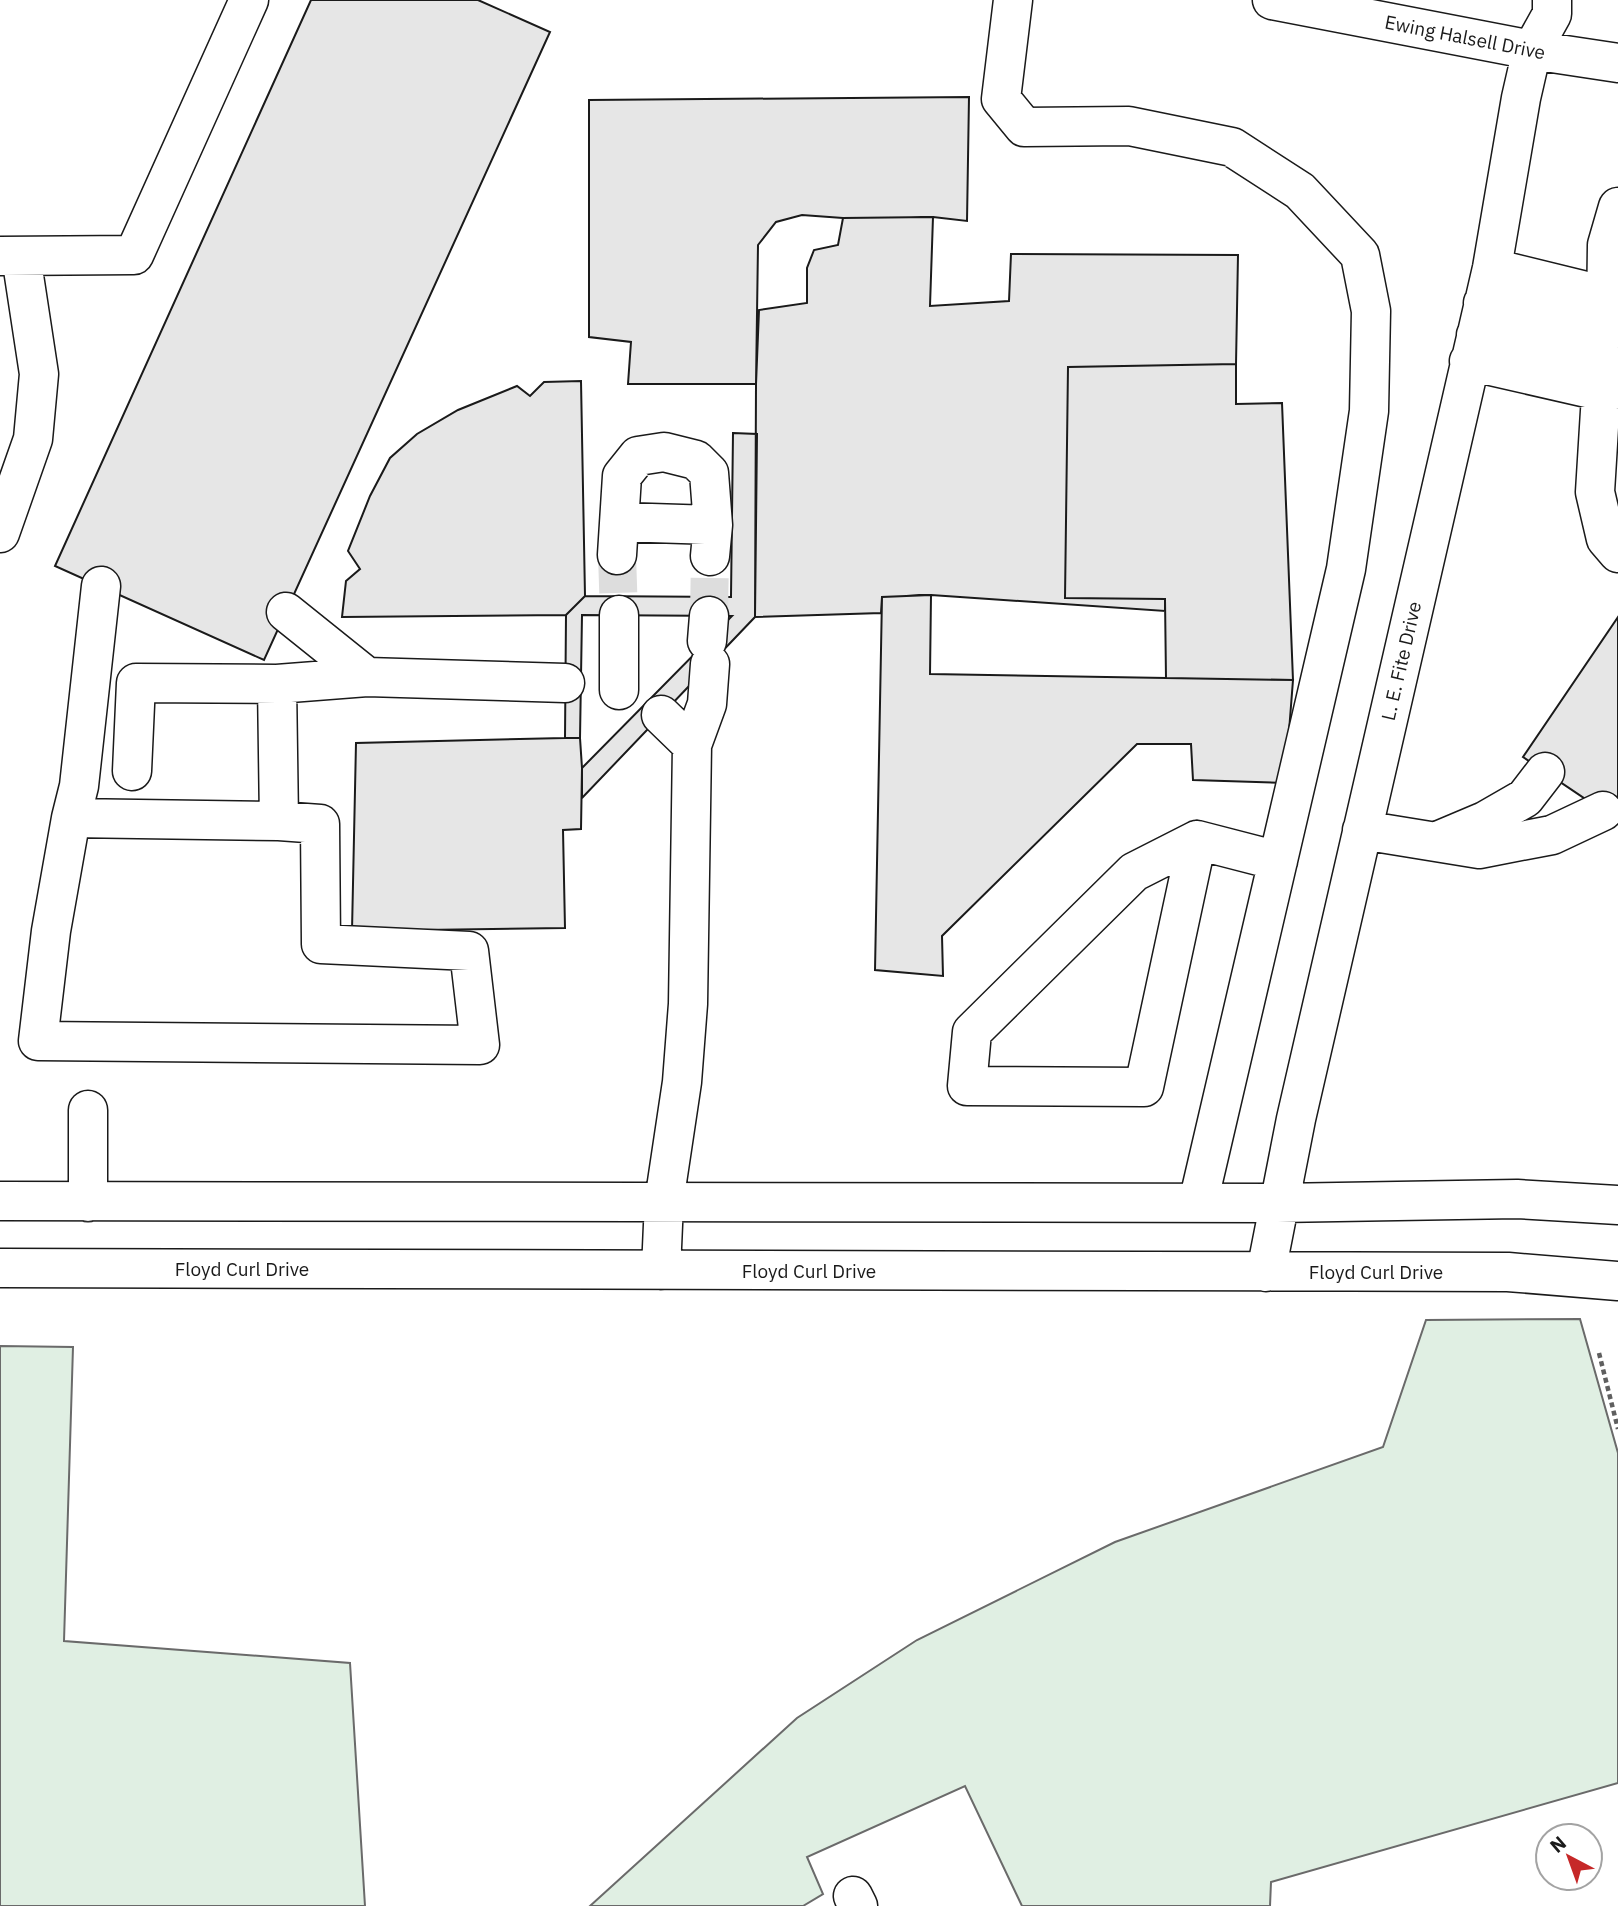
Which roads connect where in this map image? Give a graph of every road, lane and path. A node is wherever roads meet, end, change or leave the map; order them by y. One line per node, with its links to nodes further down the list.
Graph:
1 (249, 0): 8 (street)
2 (1013, 0): 31 (street)
3 (1272, 0): 5 (street, Ewing Halsell Drive)
4 (1552, 0): 5 (street, L. E. Fite Drive)
5 (1532, 50): 6 (street, Ewing Halsell Drive); 10 (street, L. E. Fite Drive)
6 (1618, 63)
7 (1618, 207): 9 (street)
8 (10, 256): 12 (street)
9 (1606, 296): 10 (street); 11 (street)
10 (1480, 316): 11 (street); 11 (street); 28 (street, L. E. Fite Drive)
11 (1606, 370): 14 (street)
12 (0, 533)
13 (712, 540): 13 (street)
14 (1618, 553)
15 (101, 586): 26 (street)
16 (286, 612): 19 (street)
17 (619, 615): 21 (street)
18 (709, 640): 22 (street)
19 (367, 677): 20 (street); 21 (street)
20 (277, 684): 23 (street); 27 (street)
21 (642, 702): 22 (street)
22 (692, 746): 35 (street)
23 (132, 771)
24 (1545, 772): 30 (street)
25 (1604, 811): 30 (street)
26 (71, 818): 27 (street); 27 (street)
27 (279, 821)
28 (1362, 830): 30 (street); 37 (street, L. E. Fite Drive)
29 (1197, 840): 29 (street); 31 (street)
30 (1435, 843)
31 (1278, 862): 36 (street)
32 (88, 1110): 34 (street)
33 (0, 1201): 34 (street)
34 (88, 1202): 35 (street)
35 (664, 1202): 36 (street); 40 (street)
36 (1198, 1203): 37 (street)
37 (1278, 1203): 38 (street); 41 (street, L. E. Fite Drive)
38 (1618, 1205)
39 (0, 1268): 40 (street, Floyd Curl Drive)
40 (661, 1270): 41 (street, Floyd Curl Drive)
41 (1266, 1272): 42 (street, Floyd Curl Drive)
42 (1618, 1281)
43 (1599, 1353): 44 (path)
44 (1618, 1429)

